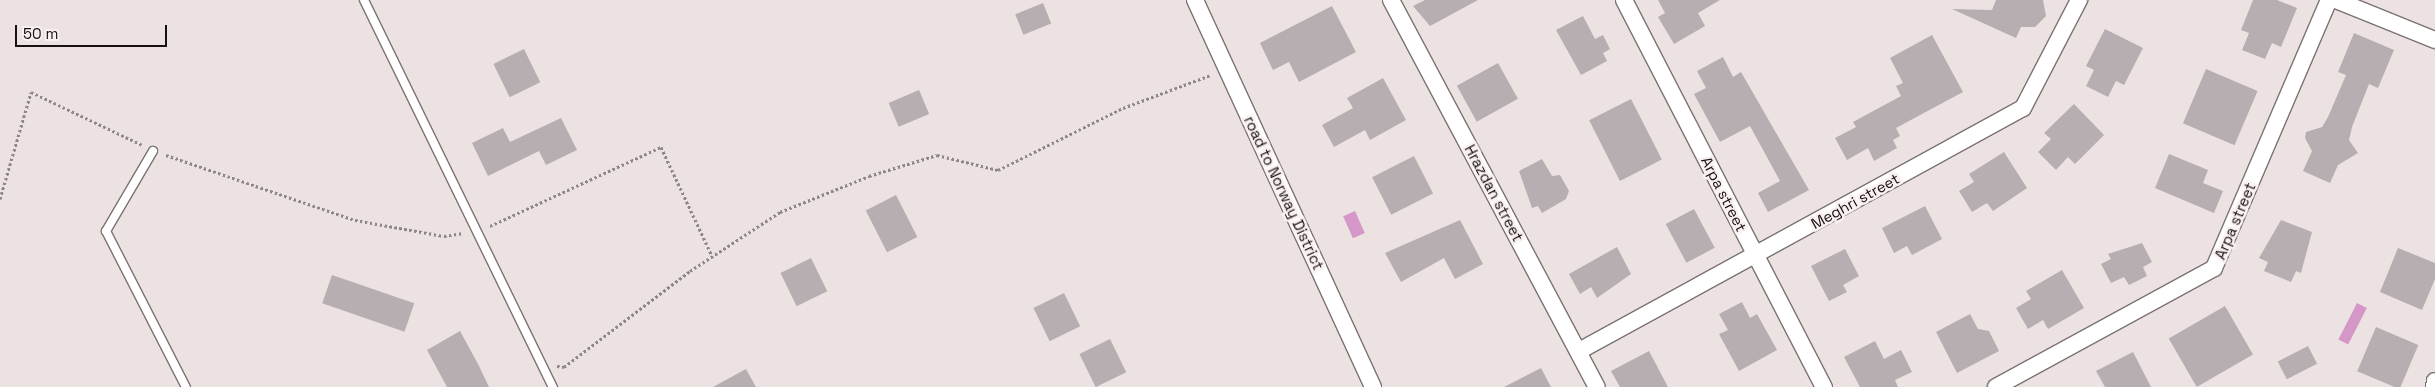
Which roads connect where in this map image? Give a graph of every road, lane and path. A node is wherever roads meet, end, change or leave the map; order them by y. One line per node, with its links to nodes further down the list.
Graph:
1 (364, 0): 12 (lane)
2 (1195, 0): 9 (street, road to Norway District)
3 (1391, 0): 15 (street, Hrazdan street)
4 (1624, 0): 14 (street, Arpa street)
5 (2079, 0): 14 (street, Meghri street)
6 (2329, 0): 23 (street, Arpa street)
7 (2336, 0): 8 (street)
8 (2435, 40)
9 (1227, 69): 13 (path); 20 (street, road to Norway District)
10 (153, 150): 11 (path); 12 (path); 18 (lane)
11 (0, 199)
12 (478, 231): 13 (path); 16 (lane)
13 (712, 256): 16 (path)
14 (1756, 256): 15 (street, Meghri street); 22 (street, Arpa street)
15 (1578, 351): 21 (street, Hrazdan street)
16 (542, 363): 19 (lane)
17 (2435, 381): 24 (street)
18 (186, 387)
19 (553, 387)
20 (1373, 387)
21 (1597, 387)
22 (1824, 387)
23 (1996, 387)
24 (2434, 387)

